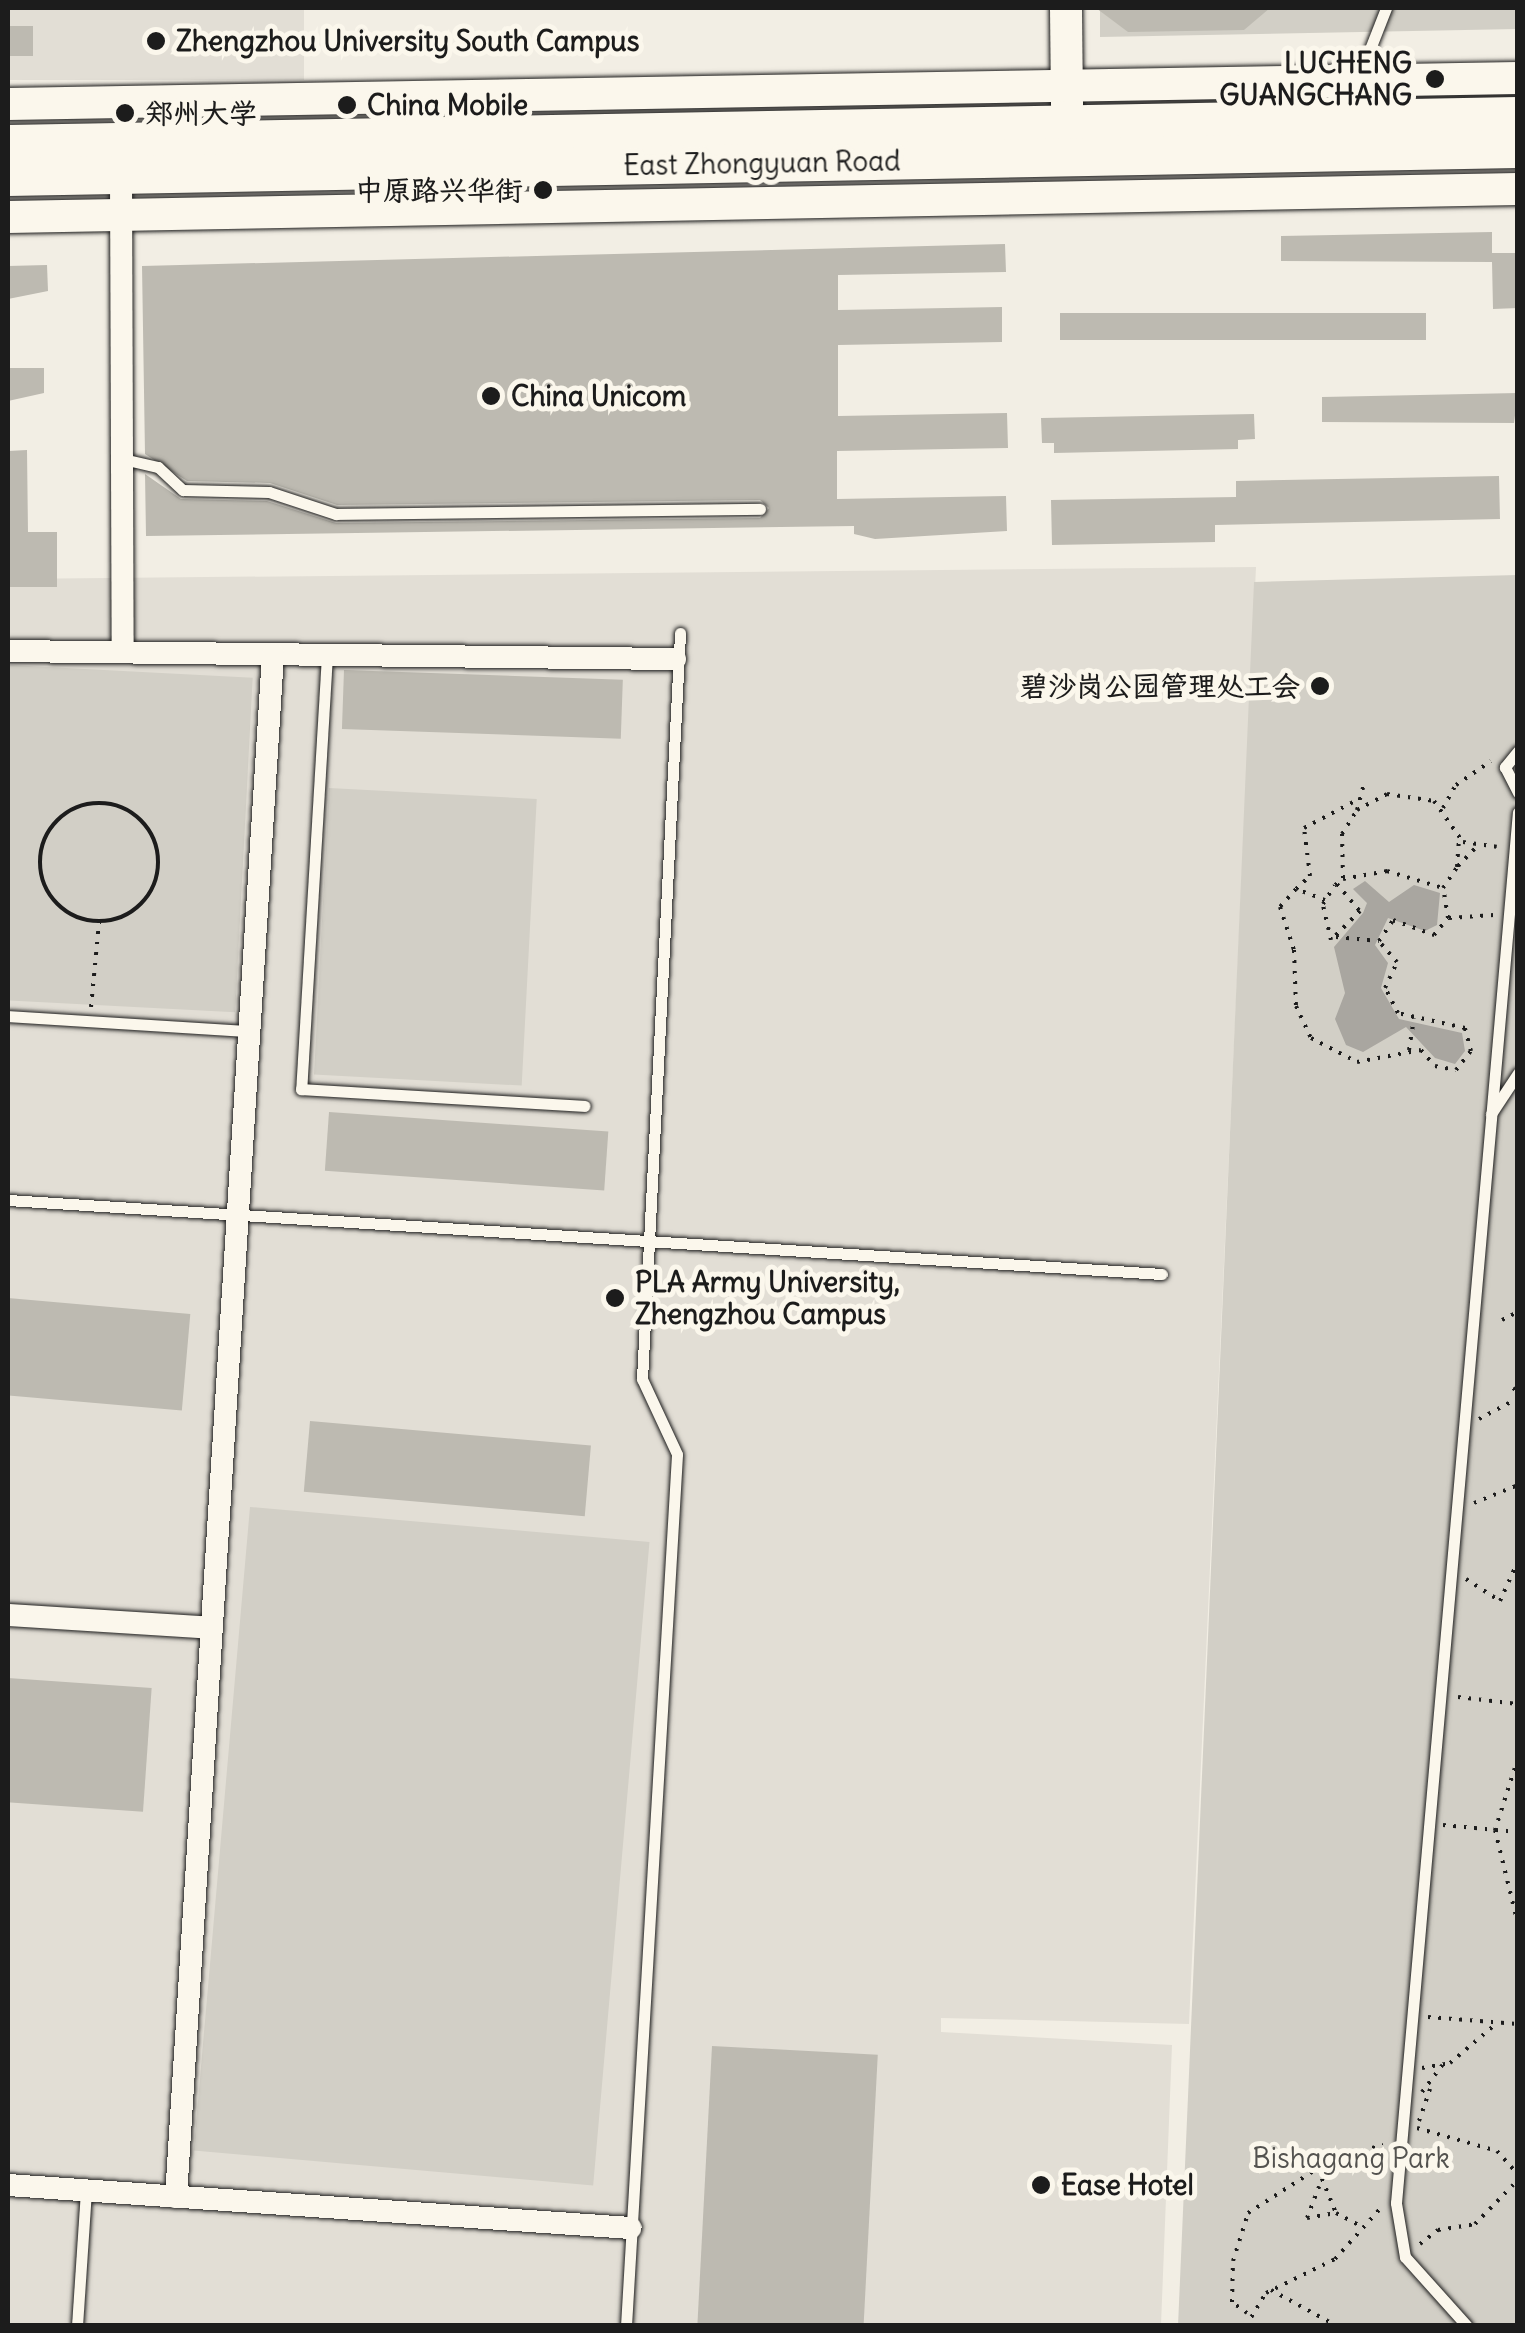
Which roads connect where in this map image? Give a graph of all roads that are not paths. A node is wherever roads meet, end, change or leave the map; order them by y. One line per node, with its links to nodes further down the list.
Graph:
1 (1066, 8): 5 (street)
2 (1386, 8): 4 (lane)
3 (1518, 78): 4 (street)
4 (1358, 80): 5 (street)
5 (1067, 86): 6 (street); 8 (street)
6 (8, 104)
7 (1518, 116): 8 (main road, East Zhongyuan Road)
8 (1068, 124): 9 (main road, East Zhongyuan Road)
9 (8, 144)
10 (1518, 149): 11 (main road, East Zhongyuan Road)
11 (121, 175): 12 (main road, East Zhongyuan Road); 14 (street)
12 (8, 177)
13 (1518, 189): 14 (street)
14 (120, 214): 15 (street); 16 (street)
15 (8, 217)
16 (123, 459): 17 (lane); 20 (street)
17 (760, 509)
18 (680, 633): 23 (lane)
19 (8, 651): 20 (street)
20 (122, 652): 21 (street)
21 (273, 654): 22 (street); 29 (street)
22 (327, 655): 23 (street); 32 (lane)
23 (675, 659): 36 (lane)
24 (1512, 754): 25 (lane)
25 (1518, 793)
26 (1518, 812): 27 (lane)
27 (1514, 854): 31 (lane)
28 (8, 1016): 29 (lane)
29 (249, 1031): 35 (street)
30 (1518, 1070): 31 (lane); 33 (lane)
31 (1491, 1076): 33 (lane)
32 (584, 1106)
33 (1487, 1122): 46 (lane)
34 (8, 1200): 35 (lane)
35 (238, 1214): 36 (lane); 39 (street)
36 (650, 1241): 37 (lane); 43 (lane)
37 (1162, 1274)
38 (8, 1616): 39 (street)
39 (212, 1628): 42 (street)
40 (8, 2185): 41 (street)
41 (86, 2190): 42 (street); 44 (lane)
42 (176, 2197): 43 (street)
43 (631, 2228): 45 (lane)
44 (76, 2326)
45 (626, 2326)
46 (1467, 2326)

